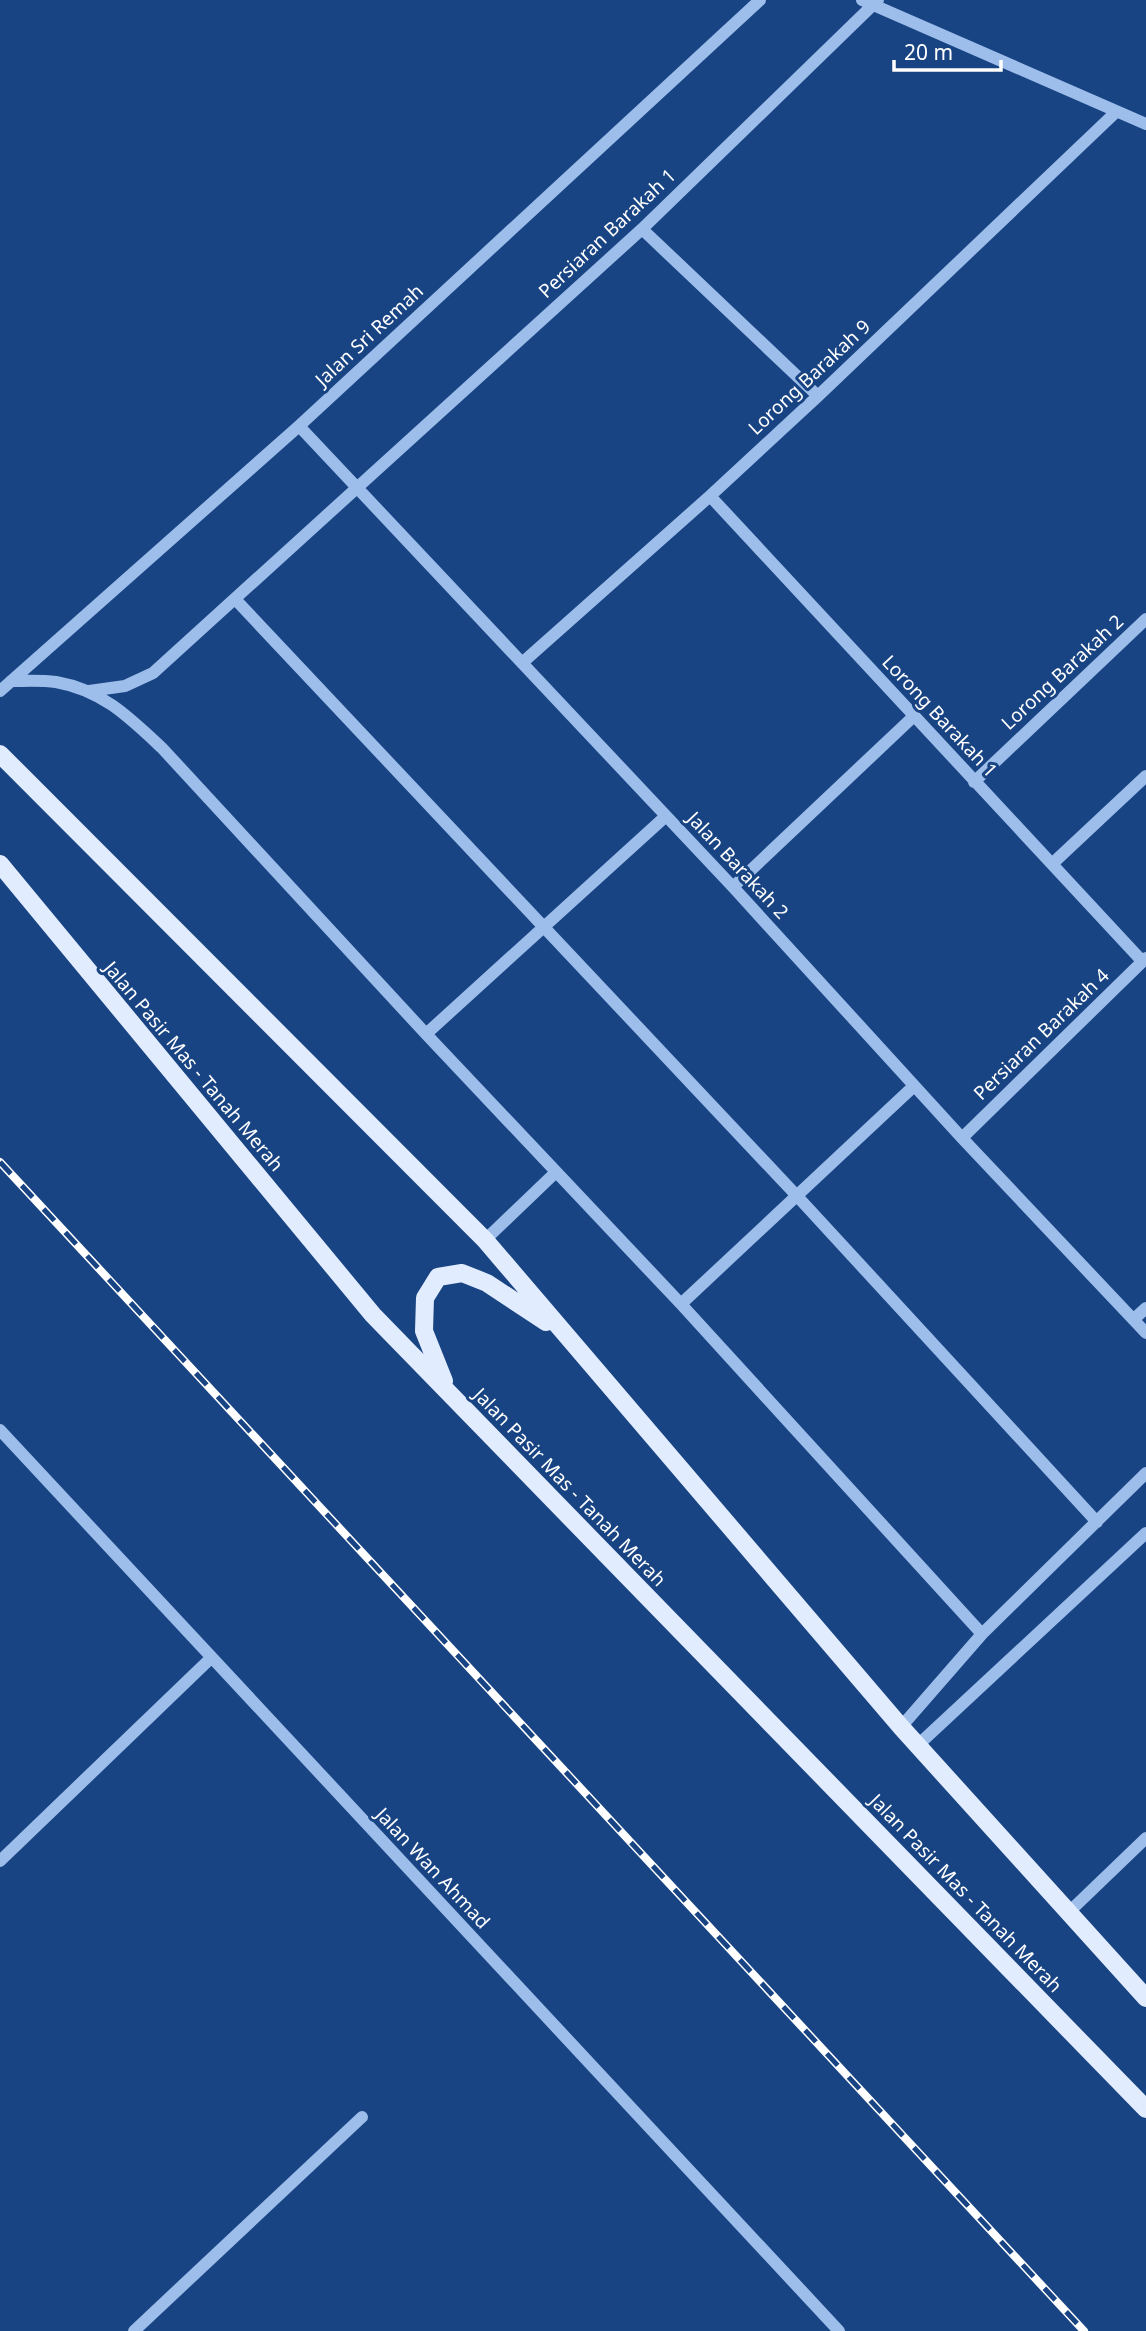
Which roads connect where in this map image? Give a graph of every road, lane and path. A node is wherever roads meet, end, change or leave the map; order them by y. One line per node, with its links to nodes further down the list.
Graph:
1 (760, 0): 7 (street, Jalan Sri Remah)
2 (871, 2): 3 (street); 5 (street, Persiaran Barakah 1)
3 (1116, 112): 4 (street); 6 (street, Lorong Barakah 9)
4 (1146, 124)
5 (642, 229): 6 (street); 8 (street, Persiaran Barakah 1)
6 (818, 396): 9 (street, Lorong Barakah 9)
7 (299, 426): 8 (street, Jalan Barakah 2); 13 (street, Jalan Sri Remah)
8 (357, 489): 10 (street, Persiaran Barakah 1); 12 (street, Jalan Barakah 2)
9 (710, 496): 12 (street, Lorong Barakah 9); 16 (street, Lorong Barakah 1)
10 (234, 599): 15 (street, Persiaran Barakah 1); 24 (street)
11 (1146, 619): 19 (street, Lorong Barakah 2)
12 (522, 663): 20 (street, Jalan Barakah 2)
13 (11, 681): 14 (street, Jalan Sri Remah); 15 (street)
14 (0, 691)
15 (89, 691): 26 (street)
16 (914, 716): 19 (street, Lorong Barakah 1); 23 (street)
17 (0, 754): 31 (main road)
18 (1146, 776): 21 (street)
19 (974, 782): 21 (street, Lorong Barakah 1)
20 (666, 816): 23 (street, Jalan Barakah 2); 24 (street)
21 (1052, 863): 25 (street, Lorong Barakah 1)
22 (0, 864): 37 (main road, Jalan Pasir Mas - Tanah Merah)
23 (733, 887): 27 (street, Jalan Barakah 2)
24 (542, 927): 26 (street); 30 (street)
25 (1144, 959): 28 (street, Persiaran Barakah 4)
26 (426, 1034): 29 (street)
27 (914, 1086): 28 (street, Jalan Barakah 2); 30 (street)
28 (962, 1138): 34 (street, Jalan Barakah 2)
29 (556, 1172): 31 (street); 32 (street)
30 (797, 1196): 32 (street); 40 (street)
31 (485, 1240): 36 (main road)
32 (681, 1304): 42 (street)
33 (1146, 1308): 34 (street)
34 (1134, 1319): 35 (street, Jalan Barakah 2)
35 (1146, 1333)
36 (569, 1339): 37 (main road); 44 (main road)
37 (447, 1391): 50 (main road, Jalan Pasir Mas - Tanah Merah)
38 (0, 1430): 43 (street, Jalan Wan Ahmad)
39 (1146, 1473): 40 (street)
40 (1097, 1522): 42 (street)
41 (1146, 1533): 45 (street)
42 (982, 1634): 44 (street)
43 (211, 1658): 47 (street); 53 (street, Jalan Wan Ahmad)
44 (901, 1727): 45 (main road)
45 (918, 1745): 48 (main road)
46 (1146, 1838): 48 (street)
47 (0, 1861)
48 (1069, 1912): 49 (main road)
49 (1146, 1997)
50 (1146, 2109)
51 (362, 2117): 52 (street)
52 (134, 2331)
53 (839, 2331)

